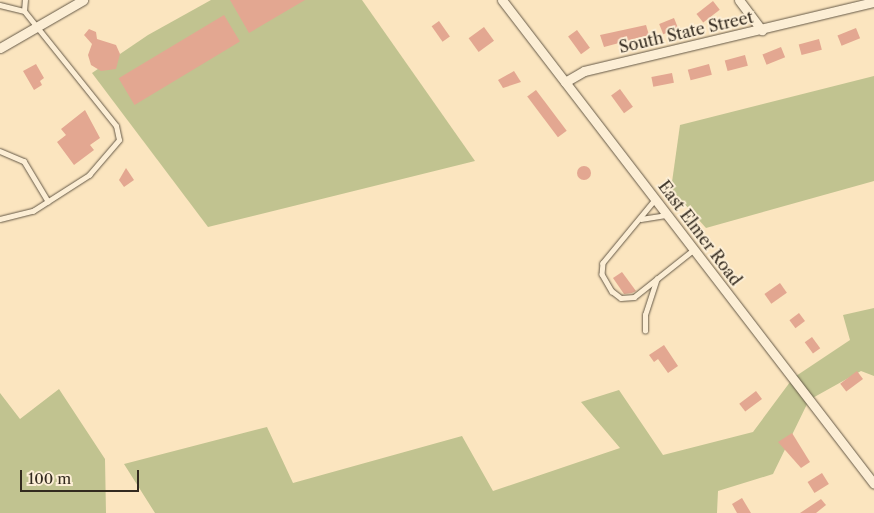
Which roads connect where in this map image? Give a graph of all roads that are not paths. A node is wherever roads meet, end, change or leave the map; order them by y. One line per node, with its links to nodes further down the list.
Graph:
1 (25, 0): 7 (lane)
2 (83, 0): 8 (street)
3 (502, 0): 11 (street, East Elmer Road)
4 (739, 0): 9 (street)
5 (874, 2): 9 (street, South State Street)
6 (0, 5): 7 (lane)
7 (24, 10): 8 (lane)
8 (34, 28): 10 (street); 14 (lane)
9 (762, 30): 11 (street, South State Street)
10 (0, 48)
11 (565, 82): 13 (street, East Elmer Road)
12 (0, 150): 14 (lane)
13 (655, 199): 15 (street, East Elmer Road); 17 (lane)
14 (48, 201): 16 (lane)
15 (667, 215): 17 (lane); 18 (street, East Elmer Road)
16 (0, 219)
17 (641, 220): 19 (lane)
18 (694, 250): 19 (lane); 21 (street, East Elmer Road)
19 (658, 278): 20 (lane)
20 (645, 331)
21 (874, 484)

